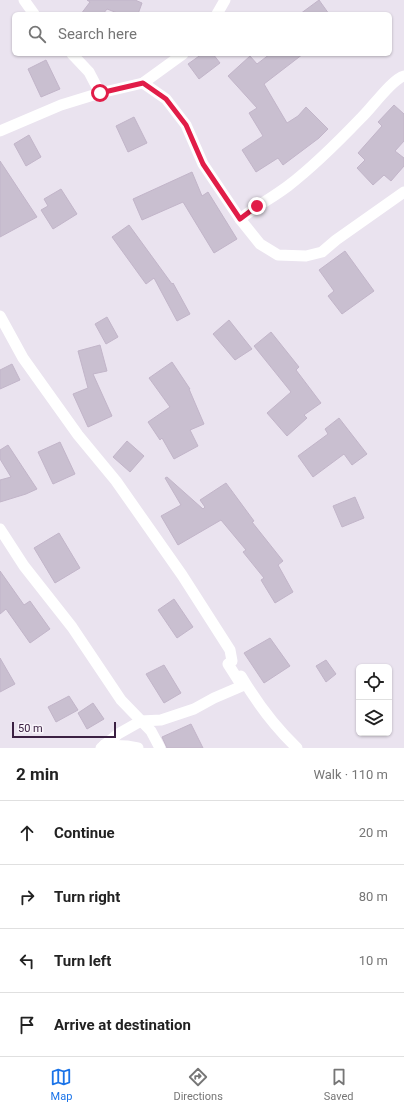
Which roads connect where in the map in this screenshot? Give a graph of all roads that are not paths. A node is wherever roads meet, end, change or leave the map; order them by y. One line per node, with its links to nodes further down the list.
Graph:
1 (24, 0): 3 (street)
2 (225, 0): 4 (street)
3 (33, 12)
4 (219, 12)
5 (74, 56): 9 (street)
6 (180, 56): 8 (street)
7 (404, 76): 12 (street)
8 (143, 83): 9 (street); 12 (street)
9 (100, 93): 10 (street)
10 (0, 131)
11 (404, 192): 12 (street)
12 (240, 219)
13 (0, 316): 15 (street)
14 (0, 529): 16 (street)
15 (232, 660): 16 (street); 20 (street)
16 (141, 721): 17 (street); 19 (street)
17 (102, 746): 18 (street)
18 (138, 748)
19 (160, 748)
20 (298, 748)

